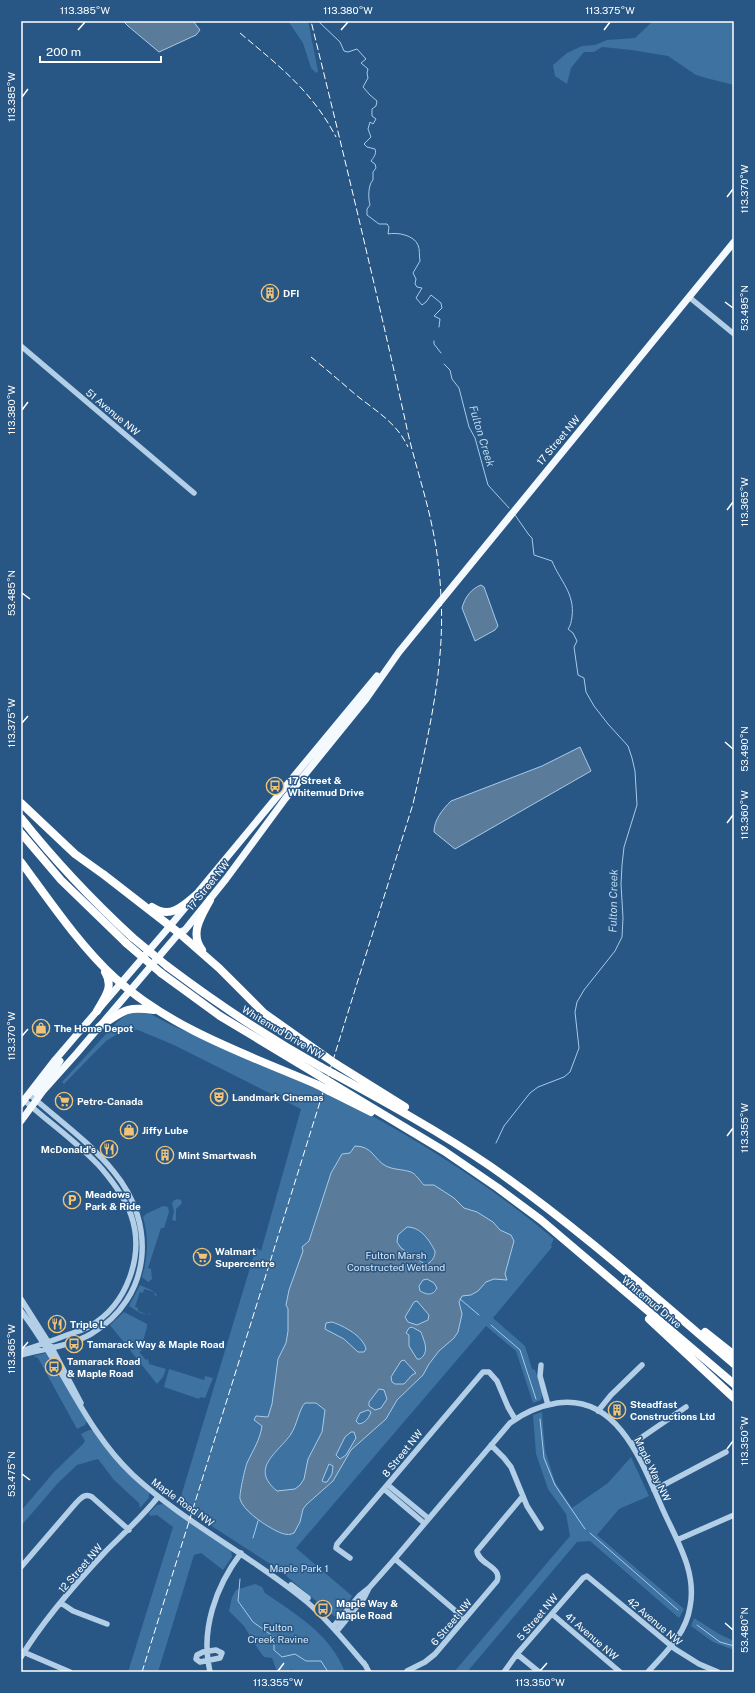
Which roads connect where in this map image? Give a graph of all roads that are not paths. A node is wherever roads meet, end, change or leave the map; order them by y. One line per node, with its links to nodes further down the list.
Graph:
1 (734, 242): 2 (main road, 17 Street NW)
2 (689, 297): 3 (street); 6 (main road, 17 Street NW)
3 (734, 334)
4 (21, 346): 5 (street, 51 Avenue NW)
5 (194, 493)
6 (399, 652): 12 (main road, 17 Street NW); 13 (main road, 17 Street NW)
7 (21, 803): 11 (highway)
8 (21, 818): 26 (highway, Whitemud Drive NW, bridge)
9 (21, 833): 23 (highway, Whitemud Drive NW, bridge)
10 (21, 862): 16 (highway)
11 (103, 874): 12 (highway); 14 (highway)
12 (196, 895): 14 (main road, 17 Street NW)
13 (210, 900): 15 (main road, 17 Street NW); 17 (highway)
14 (170, 926): 15 (highway); 18 (main road, 17 Street NW)
15 (179, 933): 17 (highway); 19 (main road, 17 Street NW)
16 (100, 963): 18 (highway); 21 (highway)
17 (219, 968): 26 (highway, bridge)
18 (121, 983): 19 (highway); 21 (main road, 17 Street NW)
19 (130, 991): 20 (highway); 22 (main road, 17 Street NW)
20 (156, 1010): 22 (highway); 23 (highway, bridge)
21 (97, 1011): 24 (main road, 17 Street NW)
22 (100, 1027): 24 (main road, 17 Street NW)
23 (330, 1087): 28 (highway, Whitemud Drive NW)
24 (29, 1101): 25 (main road, 17 Street NW); 33 (street)
25 (21, 1121)
26 (452, 1141): 27 (highway, Whitemud Drive NW)
27 (567, 1224): 30 (highway, Whitemud Drive)
28 (558, 1234): 29 (highway, Whitemud Drive)
29 (570, 1245): 40 (highway, Whitemud Drive); 41 (highway)
30 (615, 1262): 36 (highway); 37 (highway, Whitemud Drive)
31 (21, 1299): 33 (street, Maple Road NW)
32 (21, 1311): 33 (street, Maple Road NW)
33 (47, 1346): 34 (street); 35 (street); 52 (street, Maple Road NW)
34 (21, 1351)
35 (21, 1355)
36 (734, 1355)
37 (734, 1364)
38 (541, 1365): 42 (street)
39 (642, 1365): 44 (street)
40 (734, 1384)
41 (734, 1398)
42 (548, 1405): 44 (street, Maple Way NW); 45 (street, Maple Way NW)
43 (686, 1407): 46 (street)
44 (598, 1411): 46 (street, Maple Way NW)
45 (515, 1419): 47 (street, Maple Way NW); 49 (street, 8 Street NW)
46 (632, 1444): 50 (street, Maple Way NW)
47 (491, 1445): 51 (street); 54 (street, Maple Way NW)
48 (726, 1452): 50 (street)
49 (386, 1487): 54 (street); 59 (street, 8 Street NW)
50 (654, 1490): 57 (street, Maple Way NW)
51 (523, 1496): 55 (street); 65 (street, 6 Street NW)
52 (158, 1497): 56 (street, 12 Street NW); 58 (street, Maple Road NW)
53 (734, 1515): 57 (street)
54 (426, 1520): 60 (street, Maple Way NW)
55 (541, 1528)
56 (129, 1530): 61 (street); 63 (street, 12 Street NW)
57 (677, 1540): 68 (street, Maple Way NW)
58 (241, 1553): 67 (street, Maple Road NW); 69 (street)
59 (350, 1558)
60 (395, 1559): 65 (street); 67 (street, Maple Way NW)
61 (21, 1567)
62 (586, 1576): 64 (street, 5 Street NW); 68 (street, 42 Avenue NW)
63 (61, 1603): 66 (street); 70 (street, 12 Street NW)
64 (552, 1614): 71 (street, 5 Street NW); 79 (street, 41 Avenue NW)
65 (465, 1619): 73 (street, 6 Street NW)
66 (107, 1624)
67 (336, 1627): 76 (street, Maple Road NW)
68 (671, 1646): 80 (street, Maple Way NW); 81 (street, 42 Avenue NW)
69 (206, 1651): 72 (street); 72 (street); 72 (street)
70 (22, 1653): 74 (street)
71 (518, 1654): 77 (street, 5 Street NW); 78 (street)
72 (208, 1661): 75 (street)
73 (407, 1671)
74 (70, 1672)
75 (210, 1672)
76 (369, 1672)
77 (504, 1672)
78 (539, 1672)
79 (620, 1672)
80 (648, 1672)
81 (718, 1672)

